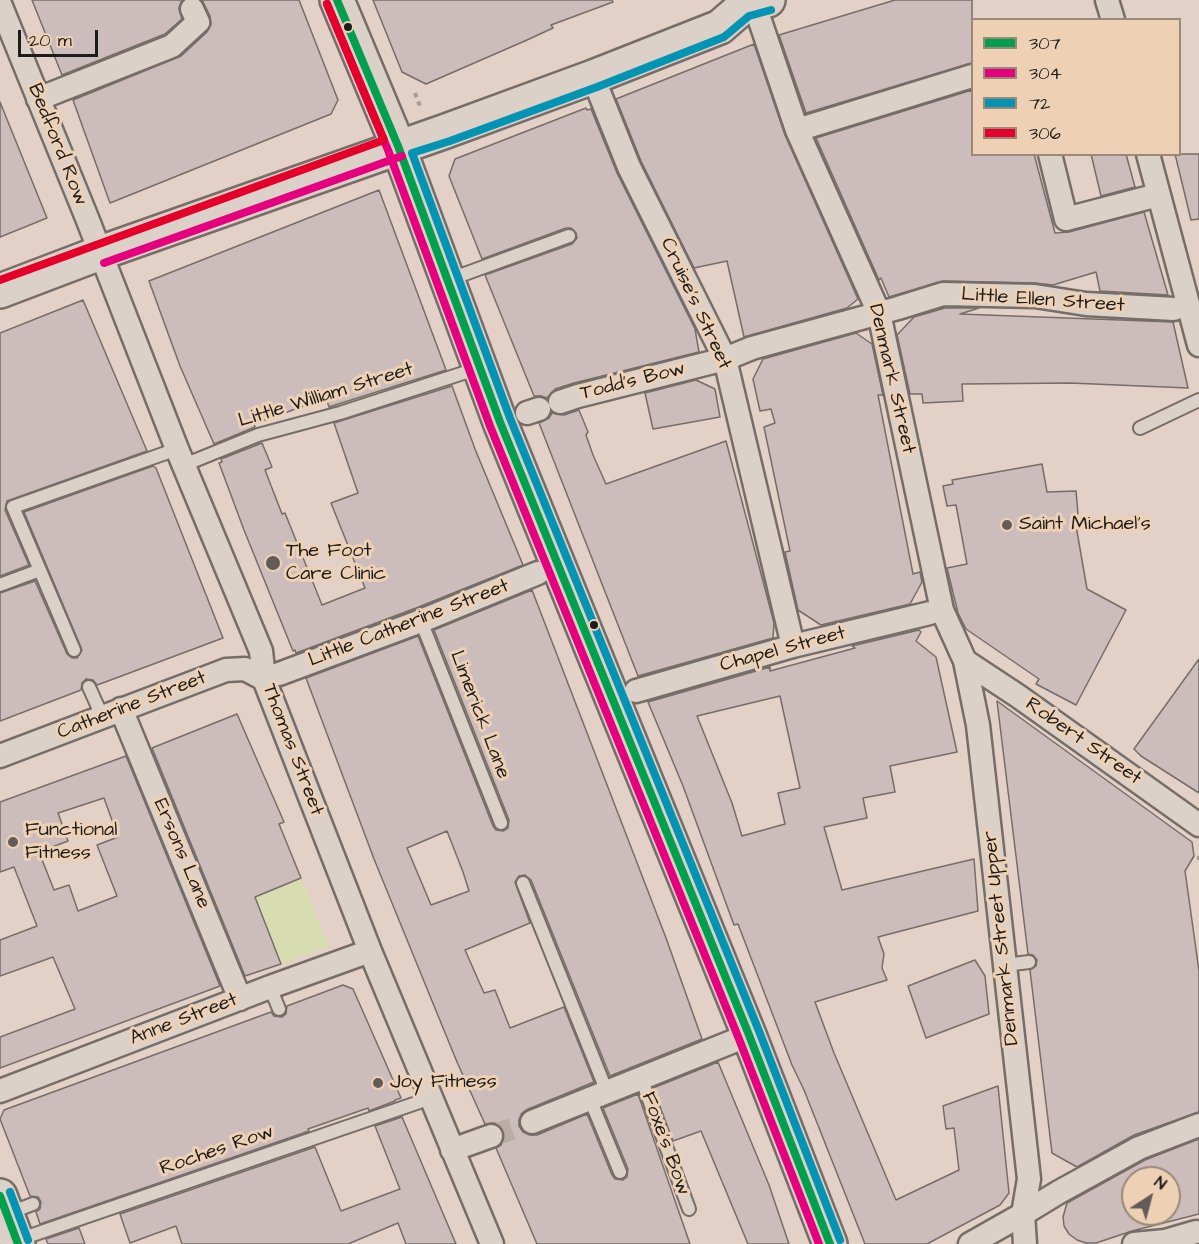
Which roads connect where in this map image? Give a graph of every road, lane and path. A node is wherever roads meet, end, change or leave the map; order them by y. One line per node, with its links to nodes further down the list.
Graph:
1 (337, 0): 11 (main road)
2 (1107, 0): 6 (street)
3 (750, 2): 8 (main road); 10 (street, Denmark Street)
4 (0, 4): 9 (street, Bedford Row)
5 (192, 9): 9 (street)
6 (1112, 18)
7 (971, 76): 10 (street)
8 (593, 77): 11 (main road); 22 (street, Cruise's Street)
9 (38, 99): 16 (street, Bedford Row)
10 (798, 130): 20 (street, Denmark Street)
11 (398, 146): 16 (main road); 17 (main road)
12 (1050, 156): 14 (street)
13 (1148, 156): 14 (street)
14 (1158, 195): 21 (street)
15 (569, 236): 17 (lane)
16 (100, 253): 18 (main road); 27 (street, Thomas Street)
17 (447, 280): 23 (main road)
18 (0, 291)
19 (1174, 309): 20 (street, Little Ellen Street)
20 (879, 313): 22 (street, Todd's Bow); 35 (street, Denmark Street)
21 (1199, 345)
22 (725, 359): 25 (street, Todd's Bow); 33 (street, Cruise's Street)
23 (480, 367): 27 (lane, Little William Street); 50 (main road)
24 (1199, 400): 26 (lane)
25 (542, 408)
26 (1140, 428)
27 (180, 457): 28 (lane, Little William Street); 36 (street, Thomas Street)
28 (40, 570): 30 (lane); 34 (lane)
29 (538, 573): 32 (street, Little Catherine Street)
30 (0, 585)
31 (930, 613): 33 (street, Chapel Street)
32 (421, 621): 36 (street, Little Catherine Street); 41 (lane, Limerick Lane)
33 (792, 646): 38 (street, Chapel Street)
34 (74, 650)
35 (965, 662): 42 (street, Robert Street); 46 (street, Denmark Street Upper)
36 (271, 677): 39 (street, Catherine Street); 44 (street, Thomas Street)
37 (89, 687): 39 (lane)
38 (636, 691)
39 (112, 713): 40 (street, Catherine Street); 48 (street, Ersons Lane)
40 (0, 756)
41 (501, 823)
42 (1199, 825)
43 (524, 883): 53 (lane)
44 (370, 951): 47 (street, Anne Street); 54 (street, Thomas Street)
45 (1029, 962): 46 (lane)
46 (1005, 965): 61 (street, Denmark Street Upper)
47 (270, 987): 48 (street, Anne Street); 49 (lane)
48 (240, 999): 52 (street, Anne Street)
49 (279, 1009)
50 (749, 1035): 51 (street, Foxe's Bow); 65 (main road)
51 (641, 1078): 53 (street, Foxe's Bow); 60 (lane, Foxe's Bow)
52 (0, 1091)
53 (598, 1095): 55 (street, Foxe's Bow); 59 (lane)
54 (431, 1098): 58 (street, Thomas Street); 62 (lane, Roches Row)
55 (531, 1122)
56 (1199, 1125): 61 (street)
57 (491, 1136): 58 (street)
58 (452, 1150): 64 (street, Thomas Street)
59 (620, 1172)
60 (689, 1209)
61 (1023, 1214): 66 (street); 67 (street, Denmark Street Upper)
62 (15, 1220)
63 (1197, 1236): 68 (street)
64 (492, 1244)
65 (830, 1244)
66 (970, 1244)
67 (1025, 1244)
68 (1134, 1244)

